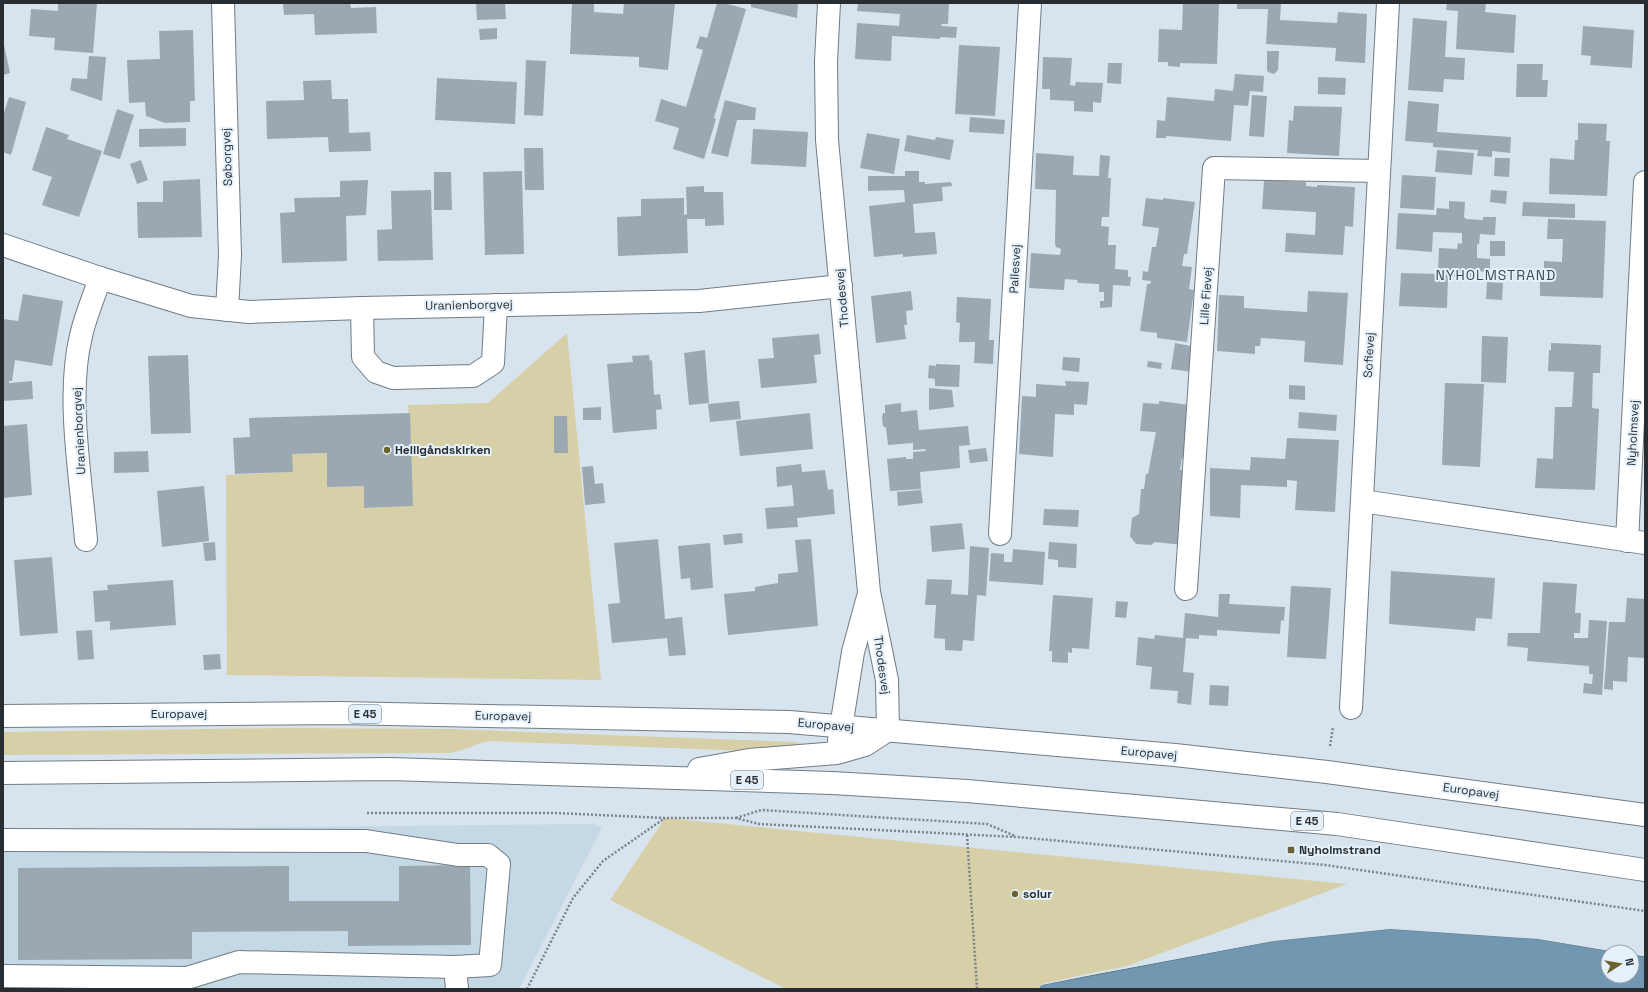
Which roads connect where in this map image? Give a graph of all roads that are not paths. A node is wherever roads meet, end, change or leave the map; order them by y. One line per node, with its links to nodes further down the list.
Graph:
1 (223, 3): 12 (main road, Søborgvej)
2 (829, 3): 9 (main road, Thodesvej)
3 (1030, 3): 14 (main road, Pallesvej)
4 (1388, 3): 5 (main road, Sofievej)
5 (1379, 171): 13 (main road, Sofievej); 17 (main road, Lille Fievej)
6 (1645, 182): 16 (main road, Nyholmsvej)
7 (3, 245): 8 (main road, Uranienborgvej)
8 (100, 278): 12 (main road, Uranienborgvej); 15 (main road, Uranienborgvej)
9 (841, 286): 10 (main road, Uranienborgvej); 18 (main road, Thodesvej)
10 (496, 305): 11 (main road, Uranienborgvej); 11 (main road)
11 (362, 308): 12 (main road, Uranienborgvej)
12 (228, 310)
13 (1362, 501): 16 (main road, Nyholmsvej); 19 (main road, Sofievej)
14 (1000, 534)
15 (86, 540)
16 (1636, 542)
17 (1186, 589)
18 (869, 592): 21 (main road, Thodesvej); 22 (main road, Thodesvej)
19 (1351, 708)
20 (3, 716): 21 (main road, Europavej / E 45)
21 (841, 726): 22 (main road, Europavej / E 45); 23 (main road, Thodesvej)
22 (888, 730): 23 (main road); 27 (main road, Europavej / E 45)
23 (836, 753): 25 (main road); 26 (main road, Thodesvej)
24 (3, 773): 25 (main road, E 45)
25 (662, 777): 26 (main road, E 45)
26 (832, 783): 29 (main road, E 45)
27 (1645, 815)
28 (3, 840): 30 (main road)
29 (1645, 870)
30 (455, 967): 32 (main road); 33 (main road)
31 (3, 976): 32 (main road)
32 (186, 983)
33 (457, 989)

